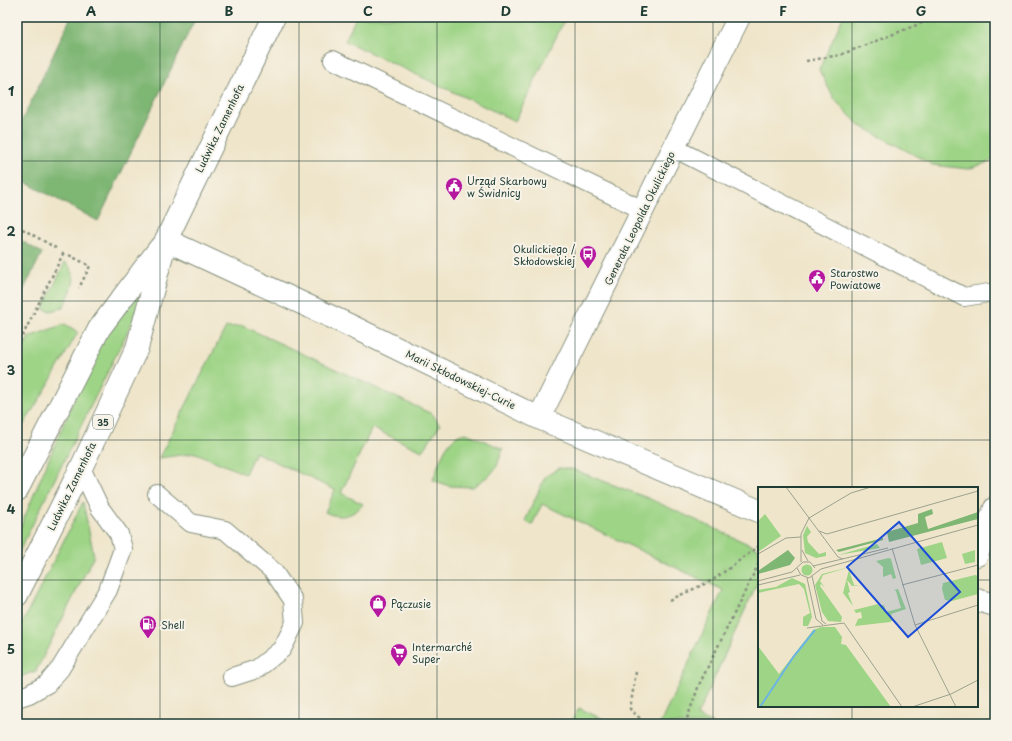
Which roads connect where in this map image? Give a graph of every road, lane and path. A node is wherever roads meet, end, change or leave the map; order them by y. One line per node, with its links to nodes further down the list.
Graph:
1 (274, 17): 9 (street, Ludwika Zamenhofa / 35)
2 (739, 17): 6 (street, Generała Leopolda Okulickiego)
3 (937, 17): 5 (path)
4 (333, 60): 7 (lane)
5 (806, 61)
6 (674, 148): 7 (street, Generała Leopolda Okulickiego); 14 (lane)
7 (643, 210): 16 (street, Generała Leopolda Okulickiego)
8 (17, 226): 10 (path)
9 (166, 240): 16 (street, Marii Skłodowskiej-Curie); 17 (street, Ludwika Zamenhofa / 35); 18 (street, Ludwika Zamenhofa / 35)
10 (56, 248)
11 (64, 252): 15 (path)
12 (69, 255): 13 (path)
13 (79, 288)
14 (995, 292)
15 (17, 347)
16 (539, 418): 21 (street, Marii Skłodowskiej-Curie)
17 (81, 468): 25 (street, Ludwika Zamenhofa / 35); 31 (lane)
18 (17, 490)
19 (157, 494): 30 (lane)
20 (995, 508): 23 (street)
21 (758, 511)
22 (758, 547): 26 (path)
23 (978, 552)
24 (758, 565): 33 (path)
25 (17, 595)
26 (670, 600)
27 (978, 600): 28 (street)
28 (995, 605)
29 (636, 672): 32 (path)
30 (232, 677)
31 (17, 698)
32 (646, 724)
33 (685, 724)

